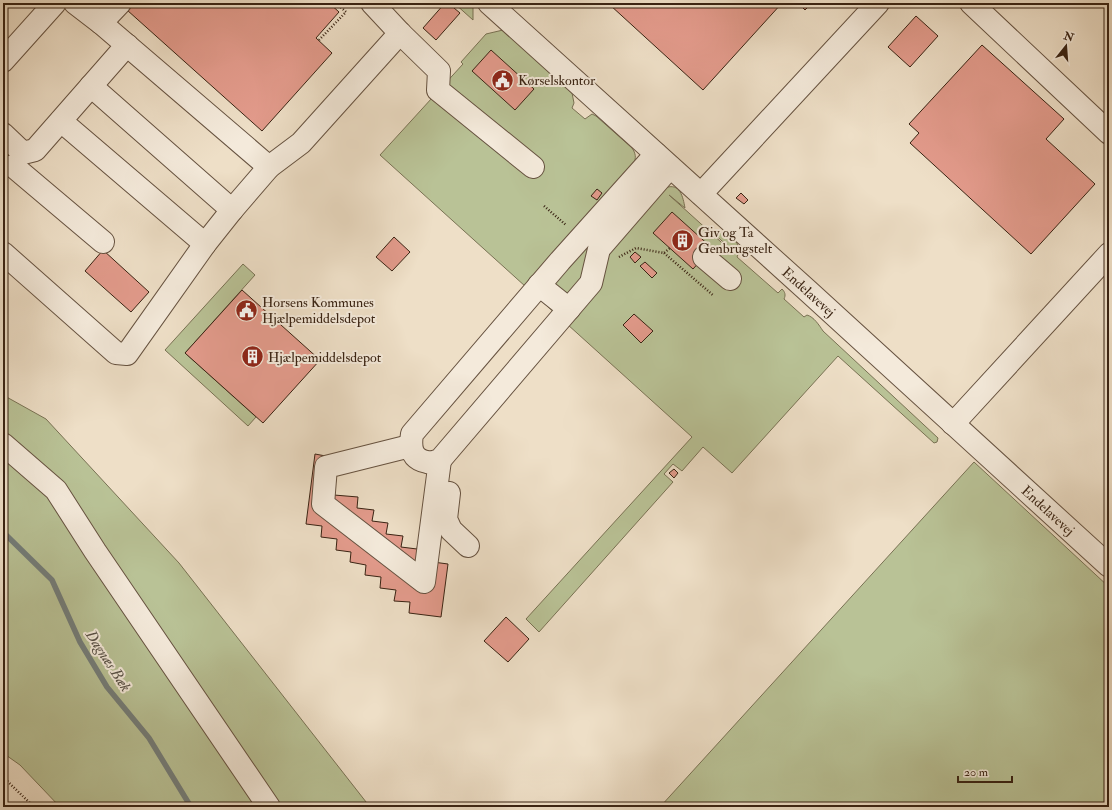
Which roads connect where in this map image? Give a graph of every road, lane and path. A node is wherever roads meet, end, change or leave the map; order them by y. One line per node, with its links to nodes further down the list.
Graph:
1 (55, 3): 13 (street)
2 (75, 3): 9 (street)
3 (120, 3): 9 (street)
4 (336, 3): 11 (path)
5 (372, 3): 10 (street)
6 (489, 3): 18 (street, Endelavevej)
7 (878, 3): 22 (street)
8 (971, 3): 16 (street)
9 (101, 23): 12 (street)
10 (400, 33): 20 (street); 21 (street)
11 (319, 40)
12 (127, 44): 14 (street); 20 (street)
13 (3, 61)
14 (91, 86): 15 (street); 23 (street)
15 (61, 120): 19 (street); 25 (street)
16 (1109, 132)
17 (3, 134): 19 (street)
18 (663, 160): 22 (street, Endelavevej); 31 (street); 33 (street)
19 (13, 166): 24 (street)
20 (269, 167): 23 (street)
21 (533, 167)
22 (701, 194): 34 (street, Endelavevej)
23 (232, 210): 25 (street)
24 (103, 242)
25 (205, 244): 26 (street)
26 (3, 252)
27 (664, 253): 32 (path)
28 (1109, 254): 34 (street)
29 (704, 257): 30 (street)
30 (730, 279)
31 (539, 285): 33 (street); 36 (street)
32 (714, 296)
33 (569, 309): 37 (street)
34 (953, 424): 39 (street, Endelavevej)
35 (3, 444): 42 (street)
36 (410, 446): 37 (street); 37 (street)
37 (440, 460): 38 (street)
38 (468, 546)
39 (1109, 566)
40 (3, 777): 41 (path)
41 (34, 807)
42 (269, 807)

